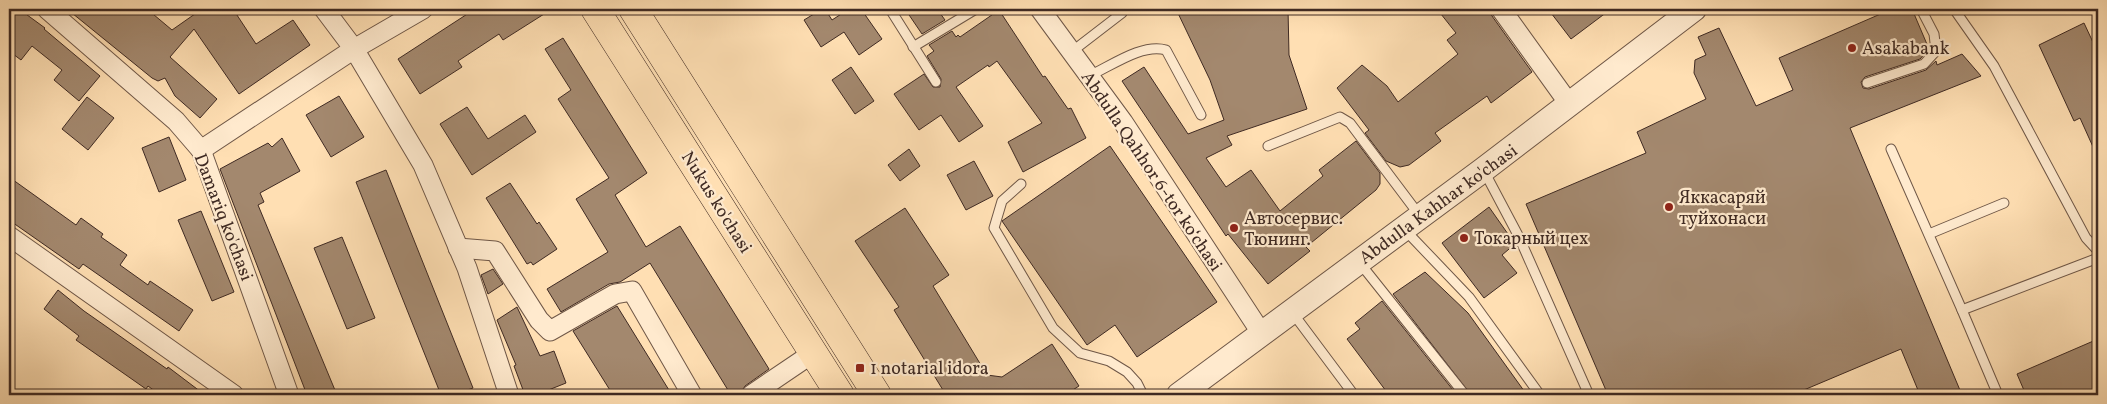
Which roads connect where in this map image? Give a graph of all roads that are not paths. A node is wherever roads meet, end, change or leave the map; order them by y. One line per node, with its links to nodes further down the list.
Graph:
1 (46, 9): 24 (street, Damariq ko'chasi)
2 (324, 9): 15 (street)
3 (423, 9): 15 (street)
4 (595, 9): 38 (main road, Nukus ko'chasi)
5 (633, 9): 45 (main road, Nukus ko'chasi)
6 (890, 9): 14 (lane)
7 (976, 9): 14 (lane)
8 (1040, 9): 16 (street, Abdulla Qahhor 6-tor koʻchasi)
9 (1124, 9): 16 (lane)
10 (1501, 9): 20 (street)
11 (1694, 9): 20 (street, Abdulla Kahhar ko'chasi)
12 (1920, 9): 19 (lane)
13 (1954, 9): 32 (lane)
14 (913, 46): 18 (lane)
15 (354, 49): 24 (street); 31 (street)
16 (1070, 53): 17 (street, Abdulla Qahhor 6-tor koʻchasi)
17 (1088, 76): 21 (lane); 37 (street, Abdulla Qahhor 6-tor koʻchasi)
18 (936, 82)
19 (1867, 83)
20 (1570, 105): 25 (street, Abdulla Kahhar ko'chasi)
21 (1201, 114)
22 (1268, 146): 28 (lane)
23 (1891, 148): 29 (lane)
24 (201, 150): 40 (street, Damariq ko'chasi)
25 (1484, 170): 28 (street, Abdulla Kahhar ko'chasi); 51 (lane)
26 (1021, 184): 46 (lane)
27 (2004, 203): 29 (lane)
28 (1412, 222): 34 (street, Abdulla Kahhar ko'chasi); 50 (lane)
29 (1929, 234): 35 (lane)
30 (9, 236): 39 (street)
31 (458, 248): 41 (street); 42 (street)
32 (2098, 251)
33 (2098, 258): 35 (lane)
34 (1359, 261): 36 (street, Abdulla Kahhar ko'chasi); 49 (lane)
35 (1962, 310): 52 (lane)
36 (1292, 312): 37 (street, Abdulla Kahhar ko'chasi); 48 (lane)
37 (1262, 334): 47 (street, Abdulla Kahhar ko'chasi)
38 (813, 353): 43 (street); 44 (main road, Nukus ko'chasi)
39 (234, 395)
40 (289, 395)
41 (509, 395)
42 (692, 395)
43 (751, 395)
44 (840, 395)
45 (877, 395)
46 (1143, 395)
47 (1178, 395)
48 (1354, 395)
49 (1464, 395)
50 (1540, 395)
51 (1589, 395)
52 (1998, 395)

